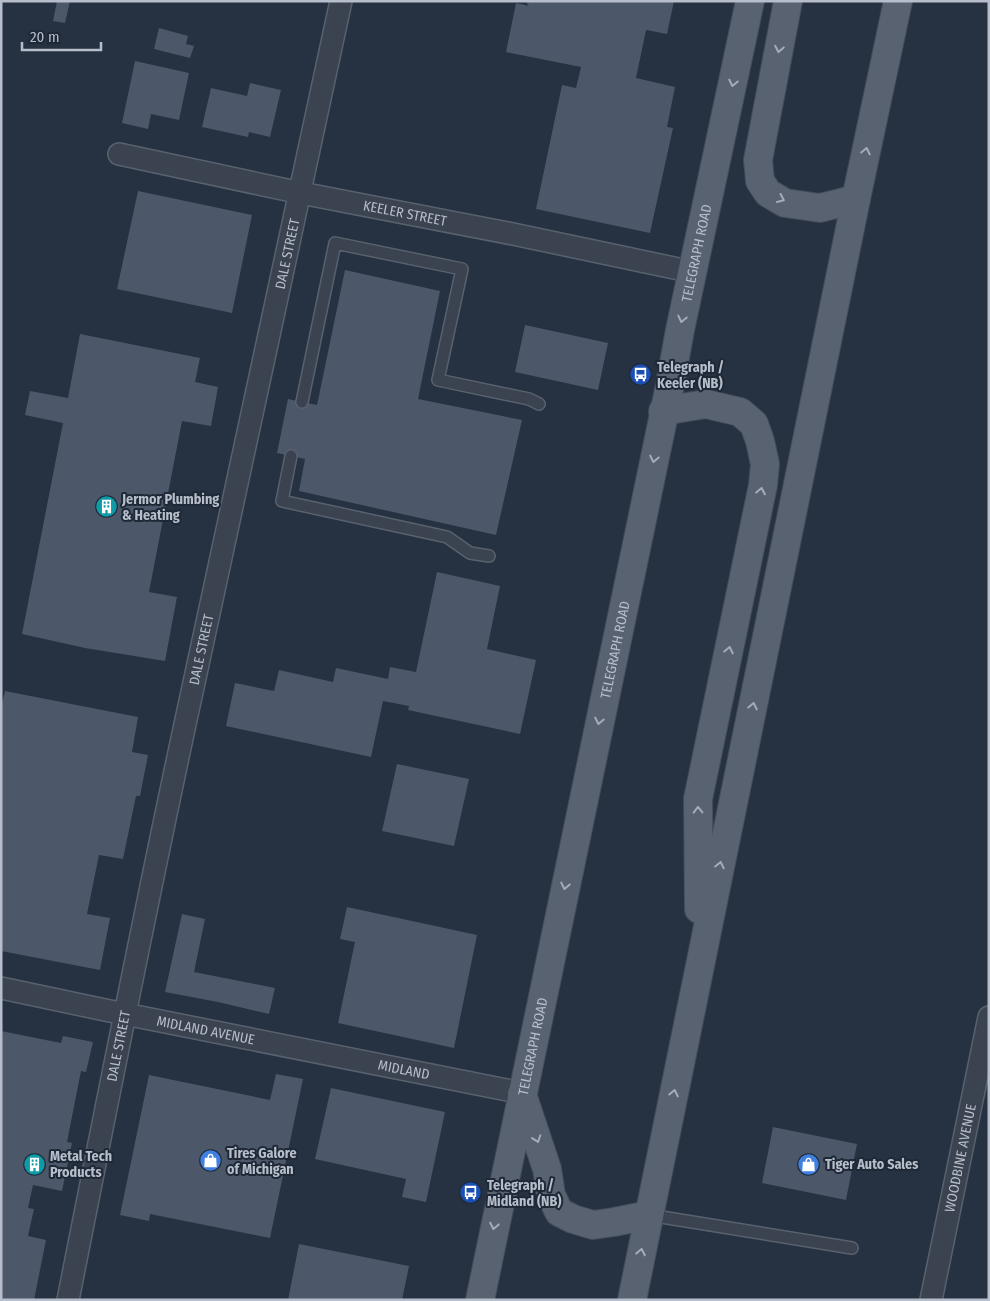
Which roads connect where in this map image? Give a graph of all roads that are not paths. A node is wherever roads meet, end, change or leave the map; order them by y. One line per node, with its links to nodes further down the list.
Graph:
1 (342, 1): 6 (street, DALE STREET)
2 (750, 1): 8 (main road, TELEGRAPH ROAD, one-way to 8)
3 (788, 1): 7 (main road, one-way to 7)
4 (898, 1): 7 (main road, one-way to 4)
5 (119, 154): 6 (street, KEELER STREET)
6 (301, 192): 8 (street, KEELER STREET); 16 (street, DALE STREET)
7 (856, 199): 14 (main road, one-way to 7)
8 (693, 272): 11 (main road, TELEGRAPH ROAD, one-way to 11)
9 (302, 402): 10 (lane)
10 (539, 404)
11 (664, 412): 14 (main road, one-way to 11); 19 (main road, TELEGRAPH ROAD, one-way to 19)
12 (291, 456): 13 (lane)
13 (489, 556)
14 (700, 964): 20 (main road, one-way to 14)
15 (1, 988): 16 (street, MIDLAND AVENUE)
16 (125, 1013): 18 (street, MIDLAND AVENUE); 22 (street, DALE STREET)
17 (989, 1017): 25 (street, WOODBINE AVENUE)
18 (287, 1046): 19 (street, MIDLAND)
19 (522, 1093): 20 (main road, one-way to 20); 23 (main road, TELEGRAPH ROAD, one-way to 23)
20 (648, 1215): 21 (lane); 24 (main road, one-way to 20)
21 (852, 1248)
22 (68, 1300)
23 (480, 1300)
24 (632, 1300)
25 (931, 1300)

